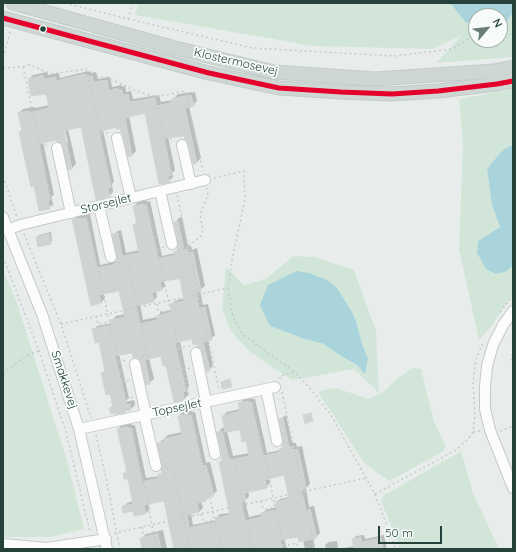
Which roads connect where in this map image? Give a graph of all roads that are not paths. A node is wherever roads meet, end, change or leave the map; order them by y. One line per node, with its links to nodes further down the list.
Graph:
1 (13, 3): 3 (main road, Klostermosevej)
2 (3, 18): 4 (main road, Klostermosevej)
3 (513, 67)
4 (513, 81)
5 (117, 138): 11 (street)
6 (182, 145): 9 (street)
7 (57, 148): 13 (street)
8 (205, 180): 9 (street, Storsejlet)
9 (191, 184): 10 (street, Storsejlet)
10 (160, 191): 11 (street, Storsejlet); 16 (street)
11 (131, 198): 12 (street, Storsejlet)
12 (99, 206): 13 (street, Storsejlet); 17 (street)
13 (71, 213): 15 (street, Storsejlet)
14 (3, 217): 15 (street, Smakkevej)
15 (8, 230): 23 (street, Smakkevej)
16 (172, 244)
17 (111, 257)
18 (513, 311): 27 (street)
19 (196, 353): 21 (street)
20 (138, 361): 22 (street)
21 (205, 402): 22 (street, Topsejlet); 24 (street, Topsejlet); 25 (street)
22 (145, 415): 23 (street, Topsejlet); 26 (street)
23 (79, 429): 29 (street, Smakkevej)
24 (277, 441)
25 (215, 454)
26 (156, 466)
27 (513, 488)
28 (3, 544): 29 (street)
29 (106, 544)

